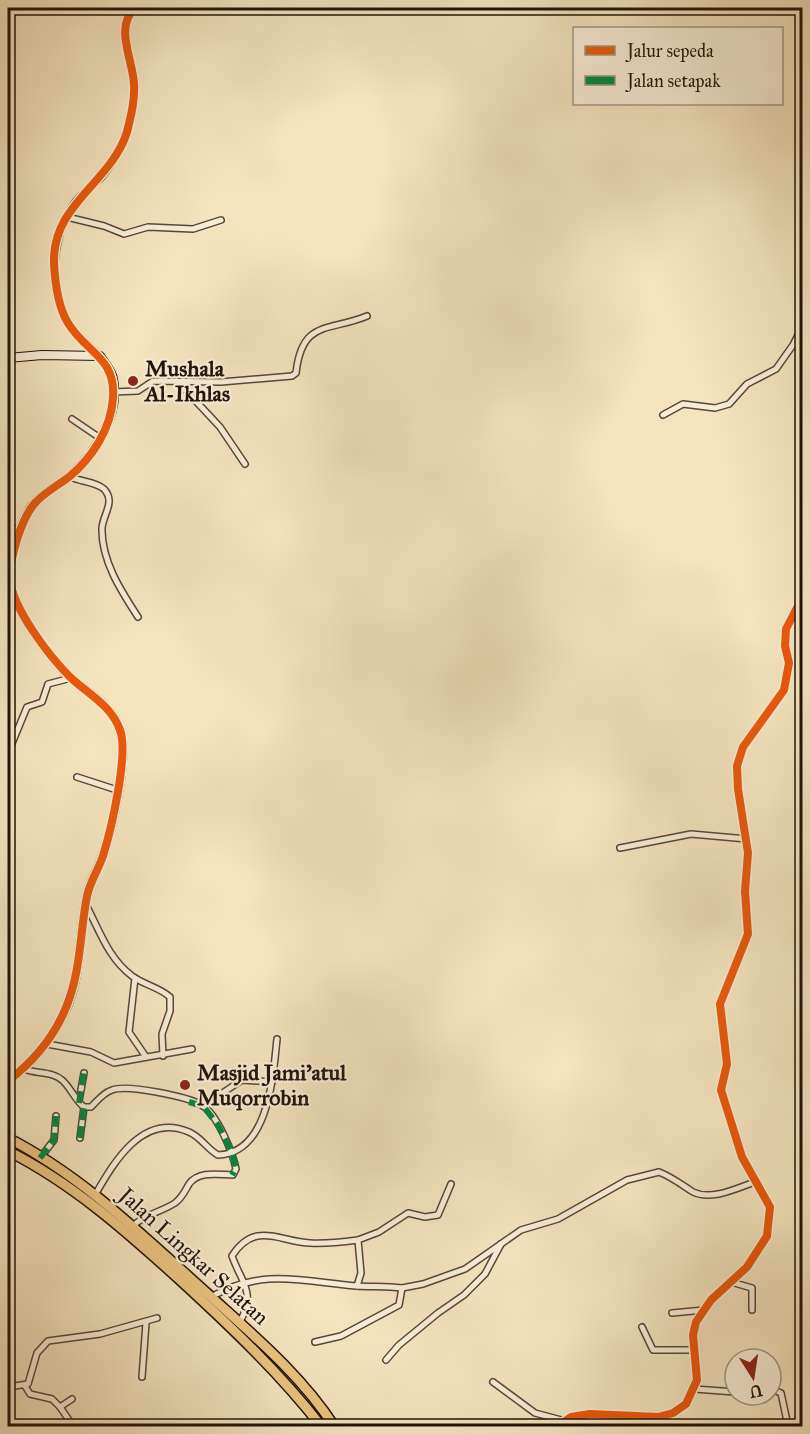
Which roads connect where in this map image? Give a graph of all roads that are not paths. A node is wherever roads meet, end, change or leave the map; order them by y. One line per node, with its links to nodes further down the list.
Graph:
1 (14, 8): 4 (street)
2 (135, 8): 3 (street)
3 (128, 11): 5 (street)
4 (8, 12)
5 (67, 217): 6 (street); 9 (street)
6 (221, 220)
7 (367, 316): 11 (street)
8 (802, 327): 13 (street)
9 (100, 356): 10 (street); 12 (street)
10 (8, 358)
11 (178, 382): 12 (street); 16 (street)
12 (113, 392): 15 (street)
13 (663, 415)
14 (72, 419): 15 (street)
15 (100, 438): 17 (street)
16 (245, 464)
17 (69, 476): 19 (street); 22 (street)
18 (8, 526): 19 (street)
19 (21, 531): 20 (street)
20 (9, 568): 23 (street)
21 (802, 598): 27 (street)
22 (138, 617)
23 (71, 678): 24 (street); 26 (street)
24 (8, 753)
25 (77, 777): 26 (street)
26 (117, 790): 29 (street)
27 (747, 839): 28 (street); 49 (street)
28 (620, 848)
29 (86, 905): 30 (street); 32 (street)
30 (135, 978): 34 (street); 35 (street)
31 (277, 1039): 39 (street)
32 (46, 1044): 35 (street); 36 (street)
33 (192, 1049): 34 (street)
34 (163, 1056): 35 (street)
35 (146, 1057)
36 (24, 1069): 38 (street); 40 (street)
37 (84, 1073): 40 (street)
38 (8, 1081)
39 (272, 1082): 41 (street); 47 (street)
40 (79, 1103): 42 (street)
41 (203, 1106): 42 (street); 47 (street)
42 (84, 1107): 45 (street)
43 (56, 1116): 48 (street)
44 (8, 1138): 48 (highway, Jalan Lingkar Selatan)
45 (80, 1138)
46 (8, 1151): 52 (highway, Jalan Lingkar Selatan)
47 (232, 1152): 51 (street); 53 (street)
48 (40, 1158): 51 (highway, Jalan Lingkar Selatan)
49 (755, 1182): 55 (street); 59 (street)
50 (451, 1184): 54 (street)
51 (95, 1195): 52 (highway, Jalan Lingkar Selatan)
52 (103, 1206): 53 (highway, Jalan Lingkar Selatan); 56 (highway, Jalan Lingkar Selatan)
53 (134, 1226): 56 (highway, Jalan Lingkar Selatan)
54 (358, 1240): 58 (street); 60 (street)
55 (502, 1243): 61 (street); 72 (street)
56 (159, 1254): 57 (highway, Jalan Lingkar Selatan)
57 (170, 1264): 62 (highway, Jalan Lingkar Selatan); 85 (highway, Jalan Lingkar Selatan)
58 (244, 1282): 60 (street); 62 (street); 67 (street)
59 (731, 1282): 63 (street); 64 (street)
60 (357, 1286): 61 (street)
61 (402, 1288): 70 (street)
62 (211, 1297): 67 (highway, Jalan Lingkar Selatan)
63 (704, 1310): 65 (street); 71 (street)
64 (752, 1310)
65 (672, 1313)
66 (157, 1318): 68 (street)
67 (240, 1322): 86 (highway, Jalan Lingkar Selatan)
68 (146, 1323): 73 (street); 75 (street)
69 (642, 1328): 71 (street)
70 (315, 1342)
71 (694, 1350): 77 (street)
72 (386, 1360)
73 (142, 1377)
74 (494, 1382): 83 (street)
75 (25, 1386): 76 (street); 81 (street)
76 (8, 1387)
77 (695, 1389): 78 (street); 82 (street)
78 (723, 1391)
79 (72, 1399): 81 (street)
80 (783, 1402): 88 (street)
81 (60, 1407): 84 (street)
82 (623, 1415): 83 (street); 87 (street)
83 (564, 1424)
84 (73, 1426)
85 (321, 1426)
86 (334, 1426)
87 (621, 1426)
88 (788, 1426)

